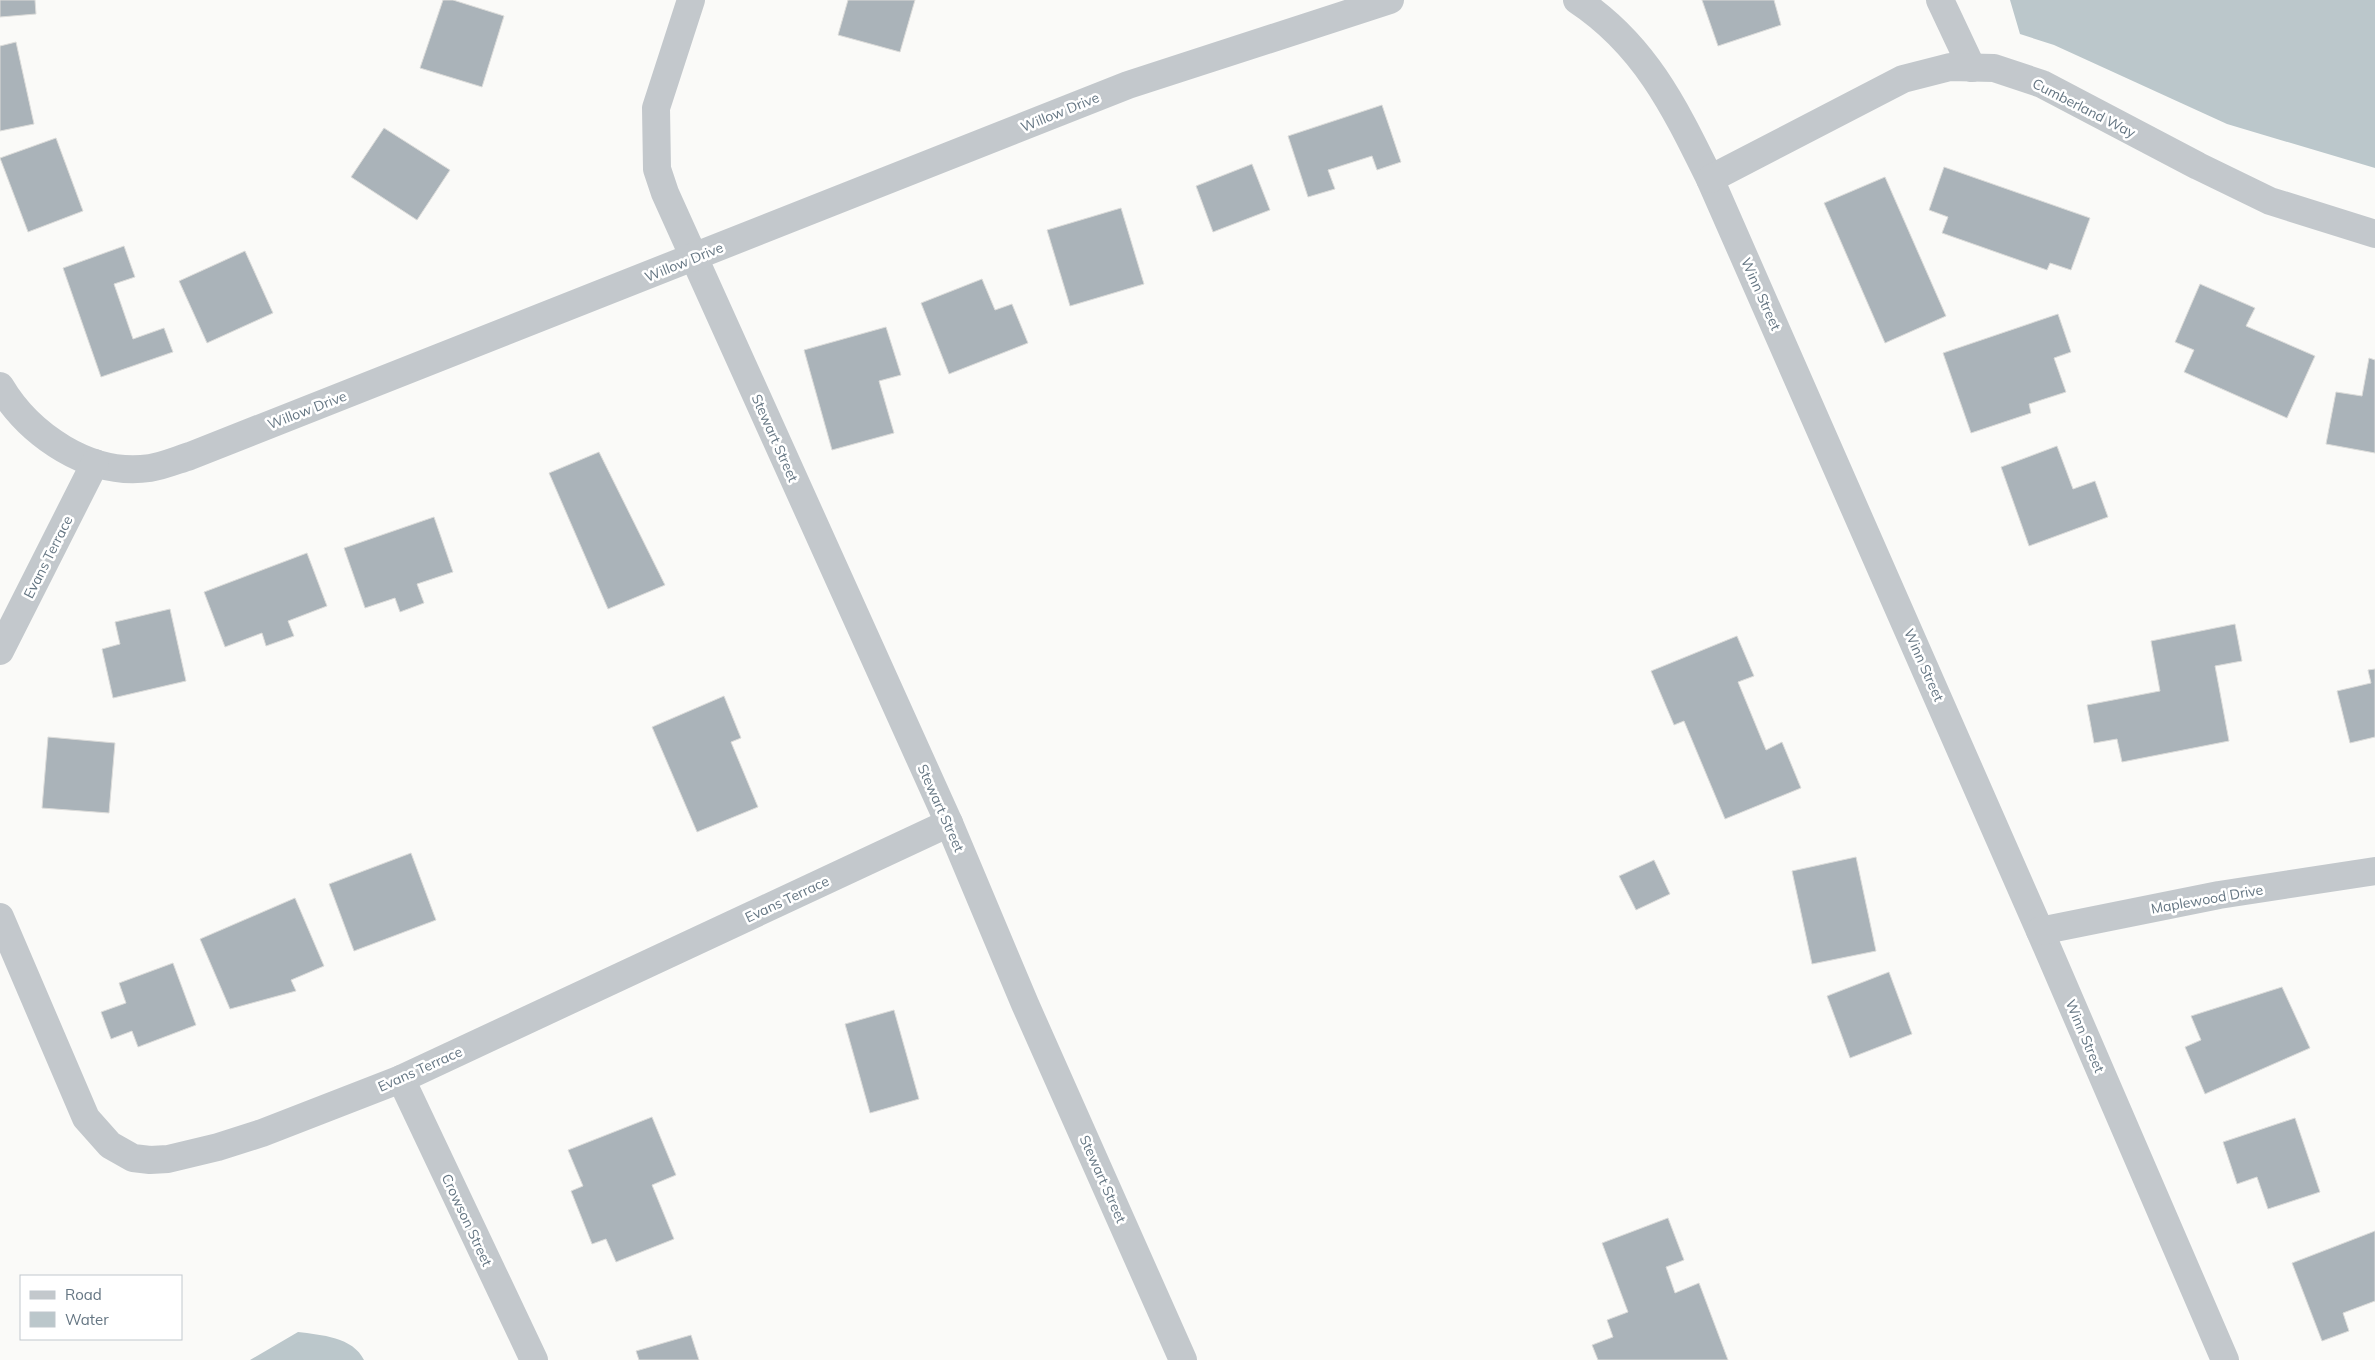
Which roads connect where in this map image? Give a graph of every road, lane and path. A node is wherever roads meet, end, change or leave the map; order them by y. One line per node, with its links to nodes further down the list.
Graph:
1 (691, 0): 8 (street, Stewart Street)
2 (1390, 0): 8 (street, Willow Drive)
3 (1577, 0): 6 (street, Winn Street)
4 (1940, 0): 5 (street)
5 (1972, 68): 6 (street, Cumberland Way); 7 (street, Cumberland Way)
6 (1710, 178): 15 (street, Winn Street)
7 (2375, 234)
8 (694, 258): 10 (street, Willow Drive); 12 (street, Stewart Street)
9 (0, 386): 10 (street, Willow Drive)
10 (95, 463): 11 (street, Evans Terrace)
11 (0, 651)
12 (949, 823): 16 (street, Evans Terrace); 18 (street, Stewart Street)
13 (2375, 871): 15 (street, Maplewood Drive)
14 (0, 917): 16 (street, Evans Terrace)
15 (2040, 932): 19 (street, Winn Street)
16 (401, 1079): 17 (street, Crowson Street)
17 (534, 1360)
18 (1183, 1360)
19 (2225, 1360)

